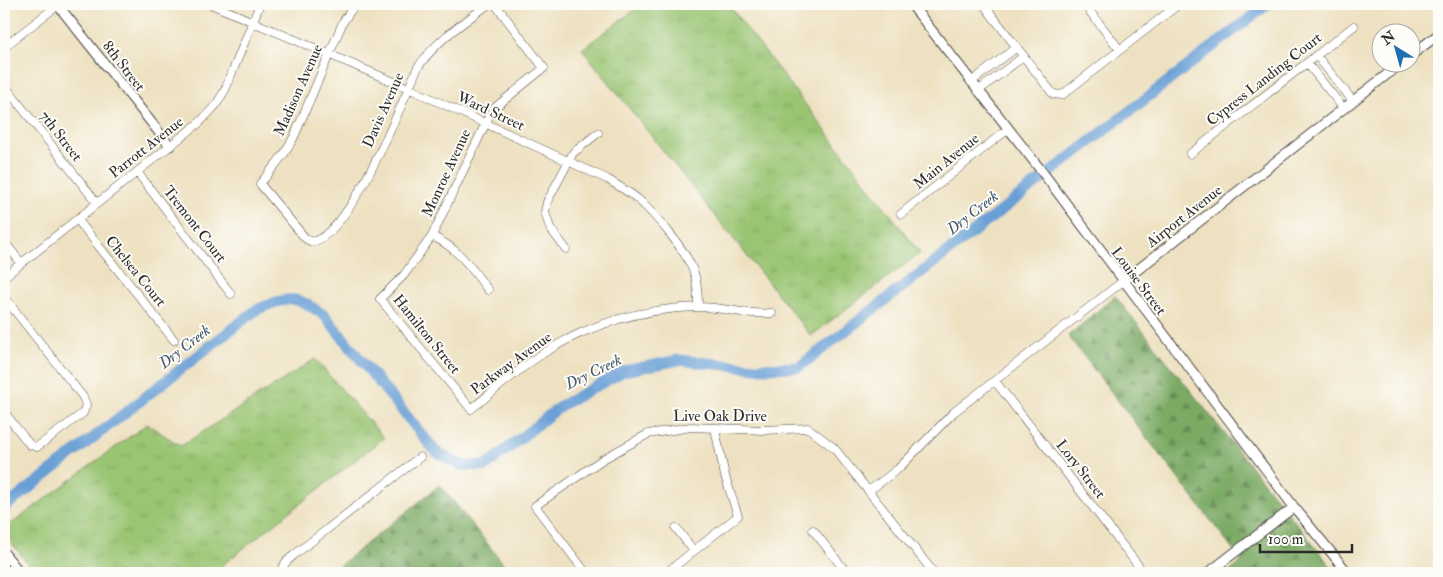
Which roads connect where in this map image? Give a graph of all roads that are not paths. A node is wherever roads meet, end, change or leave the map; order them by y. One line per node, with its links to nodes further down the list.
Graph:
1 (57, 4): 14 (street); 32 (street, 8th Street)
2 (211, 4): 11 (street, Ward Street)
3 (260, 4): 11 (street, Parrott Avenue)
4 (355, 4): 18 (street, Madison Avenue)
5 (489, 4): 25 (street, Davis Avenue)
6 (495, 4): 29 (street, Monroe Avenue)
7 (911, 4): 23 (street, Louise Street)
8 (986, 4): 15 (street)
9 (1084, 4): 17 (street)
10 (1179, 4): 17 (street)
11 (252, 22): 18 (street, Ward Street); 32 (street, Parrott Avenue)
12 (1354, 26): 19 (street, Cypress Landing Court)
13 (1439, 34): 16 (street)
14 (4, 47)
15 (1017, 47): 20 (street); 23 (street)
16 (1420, 48)
17 (1120, 50): 20 (street)
18 (329, 54): 25 (street, Ward Street); 41 (street, Madison Avenue)
19 (1316, 55): 21 (street, Cypress Landing Court); 27 (street)
20 (1024, 56): 26 (street)
21 (1307, 63): 28 (street); 33 (street, Cypress Landing Court)
22 (1390, 72): 27 (street, Airport Avenue)
23 (972, 82): 26 (street, Louise Street)
24 (4, 85): 36 (street, 7th Street)
25 (408, 88): 29 (street, Ward Street); 41 (street, Davis Avenue)
26 (978, 91): 30 (street, Louise Street)
27 (1353, 101): 28 (street, Airport Avenue)
28 (1344, 109): 45 (street, Airport Avenue)
29 (484, 124): 34 (street, Ward Street); 39 (street, Monroe Avenue)
30 (1008, 129): 37 (street, Main Avenue); 45 (street, Louise Street)
31 (598, 133): 34 (street)
32 (170, 146): 35 (street, Parrott Avenue)
33 (1190, 154)
34 (568, 161): 42 (street); 50 (street, Ward Street)
35 (137, 172): 36 (street, Parrott Avenue); 47 (street, Tremont Court)
36 (97, 204): 38 (street, Parrott Avenue)
37 (901, 214)
38 (77, 219): 43 (street, Parrott Avenue); 52 (street, Chelsea Court)
39 (432, 236): 46 (street); 49 (street, Monroe Avenue)
40 (4, 241): 43 (street)
41 (318, 241)
42 (566, 249)
43 (21, 263): 44 (street, Parrott Avenue)
44 (4, 277)
45 (1122, 282): 53 (street, Airport Avenue); 59 (street, Louise Street)
46 (488, 290)
47 (232, 294)
48 (4, 297): 55 (street)
49 (380, 299): 54 (street, Hamilton Street)
50 (698, 307): 51 (street, Parkway Avenue); 54 (street, Parkway Avenue)
51 (772, 313)
52 (174, 340)
53 (995, 381): 58 (street, Airport Avenue); 70 (street, Lory Street)
54 (471, 409)
55 (4, 412)
56 (715, 430): 58 (street, Live Oak Drive); 62 (street); 66 (street, Live Oak Drive)
57 (420, 457): 65 (street)
58 (870, 490): 69 (street, Live Oak Drive)
59 (1294, 507): 71 (street); 72 (street, Louise Street)
60 (676, 528): 62 (street)
61 (813, 530): 68 (street)
62 (694, 551): 67 (street)
63 (4, 553): 64 (street)
64 (20, 573)
65 (280, 573)
66 (586, 573)
67 (666, 573)
68 (847, 573)
69 (934, 573)
70 (1144, 573)
71 (1208, 573)
72 (1348, 573)

